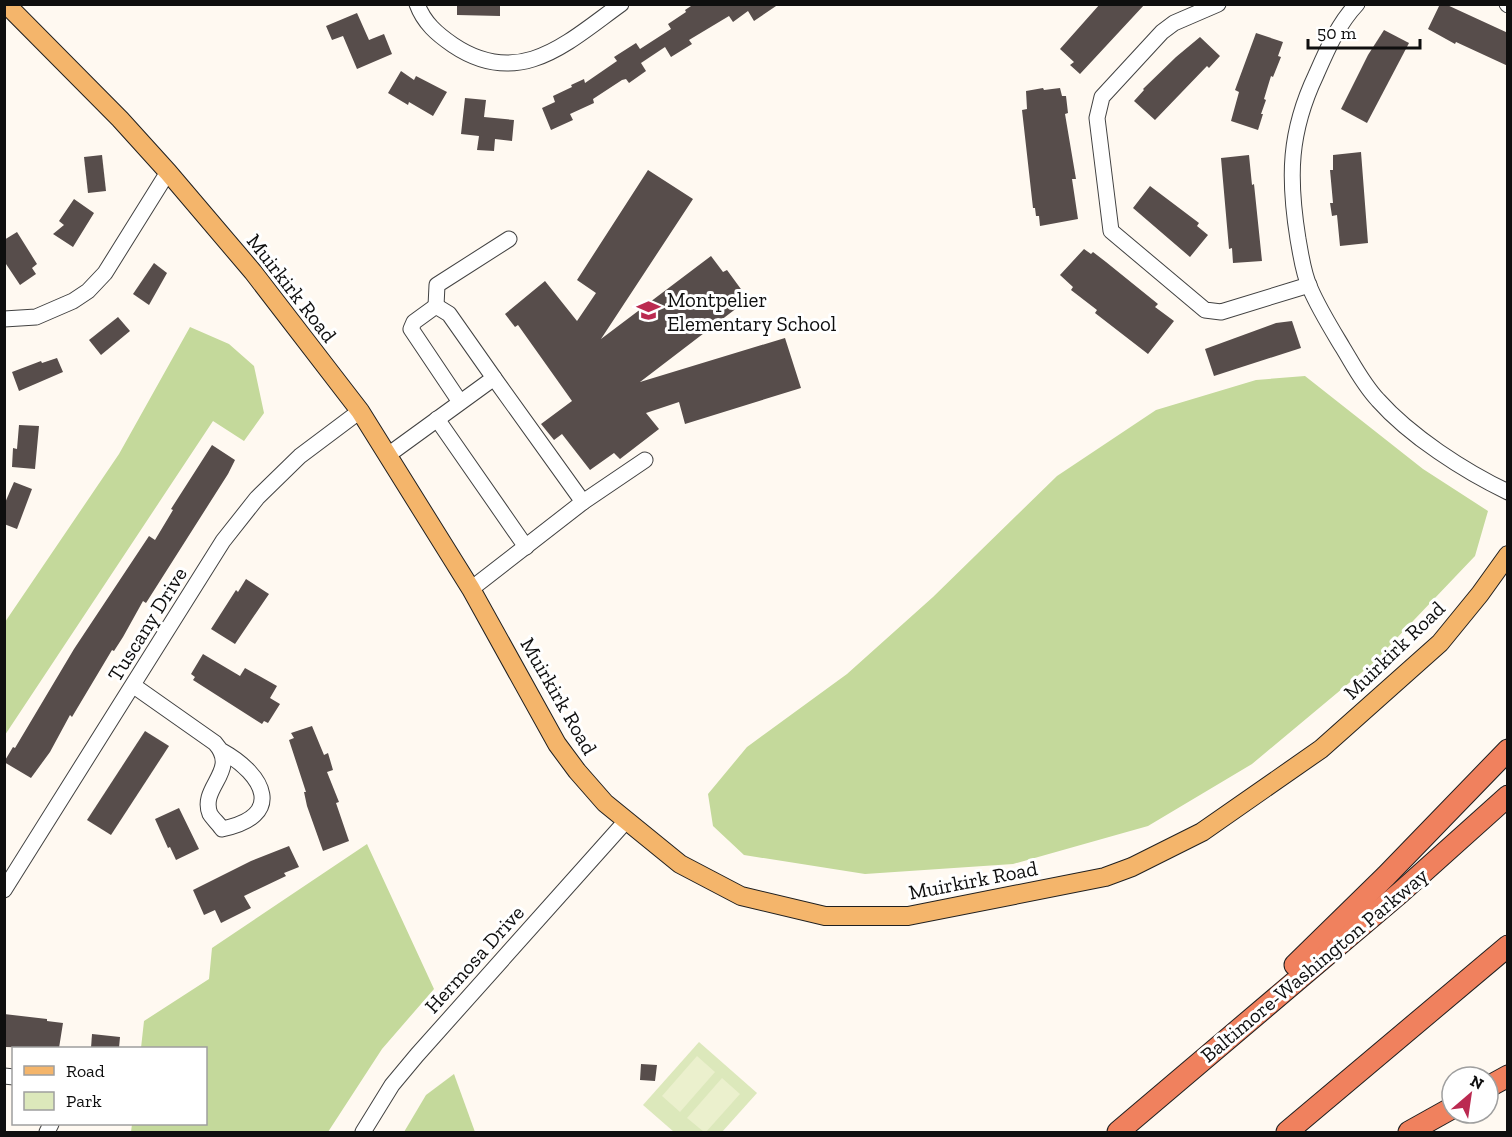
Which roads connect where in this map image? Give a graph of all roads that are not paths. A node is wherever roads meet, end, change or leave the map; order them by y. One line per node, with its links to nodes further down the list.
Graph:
1 (6, 4): 6 (main road, Muirkirk Road)
2 (417, 4): 3 (street)
3 (621, 4)
4 (1218, 4): 8 (street)
5 (1352, 6): 8 (street)
6 (168, 172): 10 (street); 13 (main road, Muirkirk Road)
7 (509, 239): 9 (street)
8 (1309, 285): 17 (street)
9 (436, 306): 11 (street); 12 (street)
10 (4, 319)
11 (494, 378): 12 (street); 18 (street)
12 (460, 402): 14 (street)
13 (360, 411): 15 (main road, Muirkirk Road); 22 (street, Tuscany Drive)
14 (436, 419): 15 (street); 19 (street)
15 (388, 455): 21 (main road, Muirkirk Road)
16 (645, 460): 18 (street)
17 (1508, 492)
18 (583, 502): 19 (street)
19 (526, 547): 21 (street)
20 (1508, 555): 26 (main road, Muirkirk Road)
21 (471, 589): 26 (main road, Muirkirk Road)
22 (134, 686): 24 (street); 27 (street, Tuscany Drive)
23 (1508, 750): 29 (highway)
24 (222, 751): 24 (street)
25 (1508, 795): 29 (highway, Baltimore-Washington Parkway)
26 (626, 821): 33 (street, Hermosa Drive)
27 (4, 890)
28 (1508, 946): 35 (highway)
29 (1173, 1085): 34 (highway, Baltimore-Washington Parkway)
30 (1440, 1114): 32 (highway)
31 (1440, 1117): 32 (highway)
32 (1430, 1120): 36 (highway)
33 (363, 1132)
34 (1118, 1132)
35 (1287, 1132)
36 (1409, 1132)

